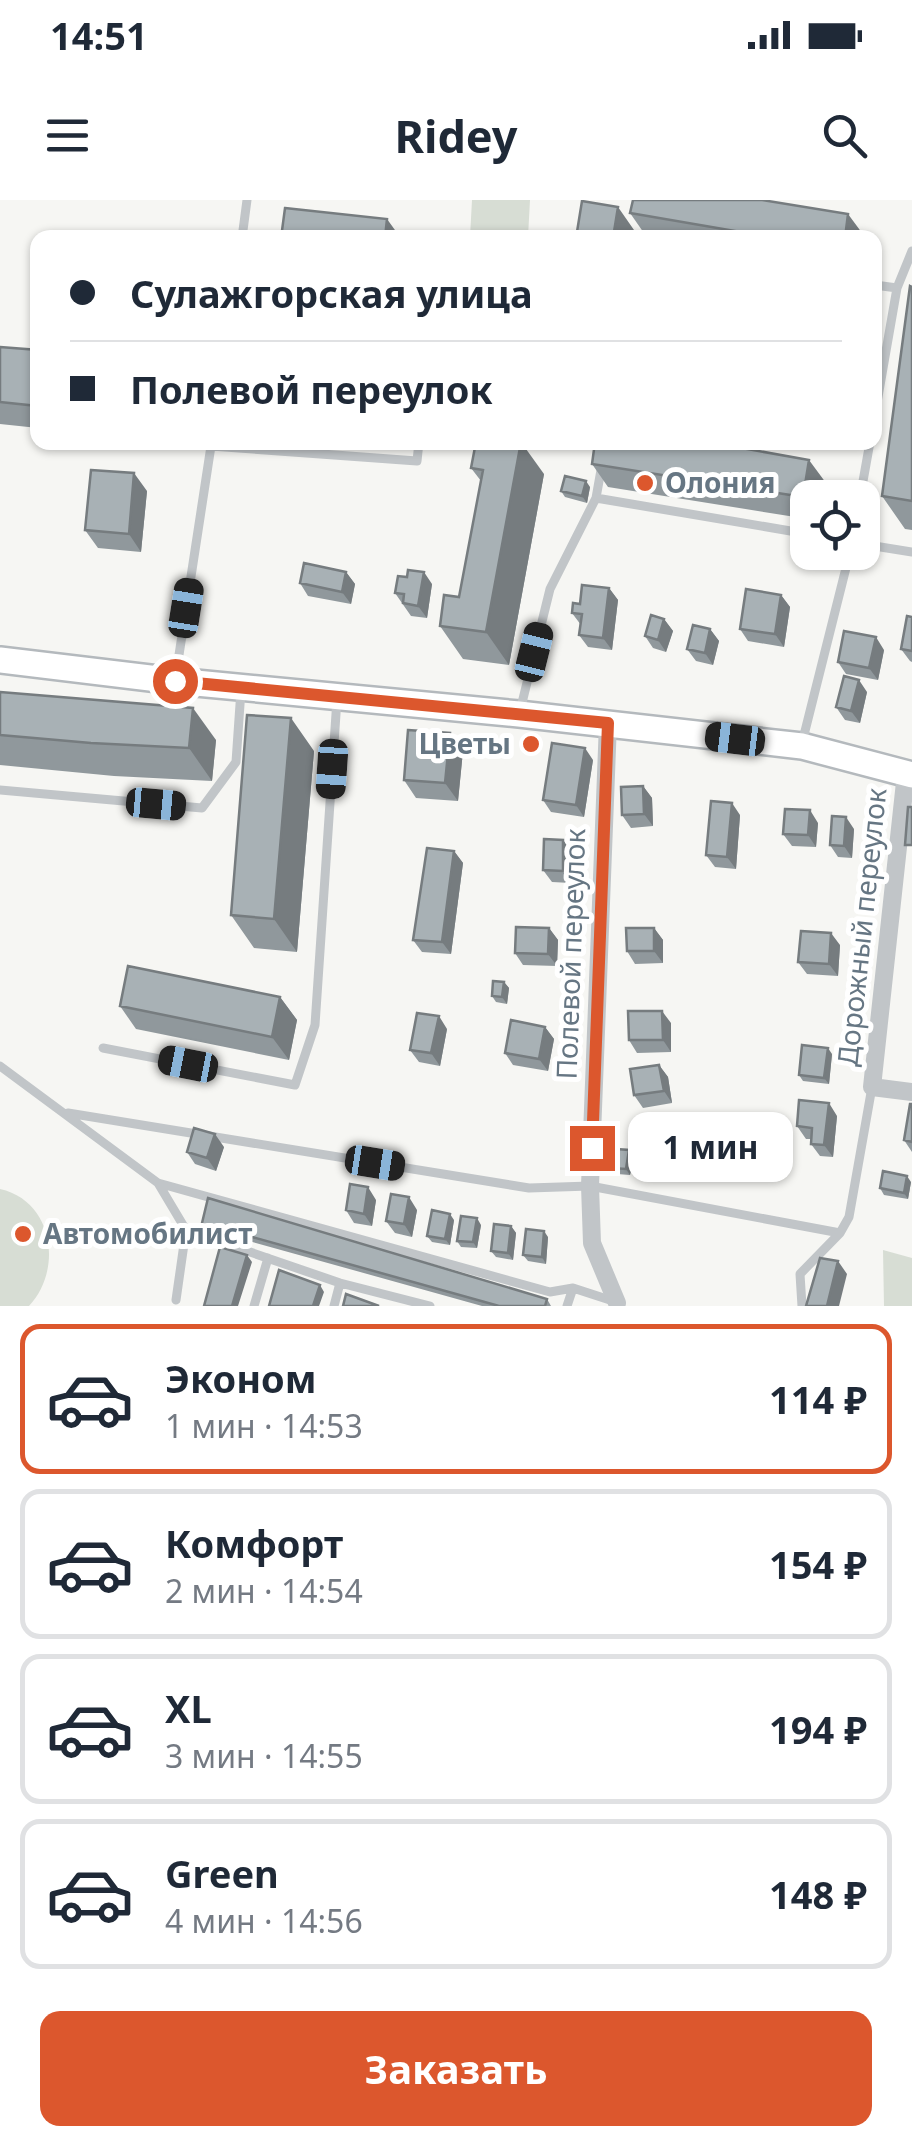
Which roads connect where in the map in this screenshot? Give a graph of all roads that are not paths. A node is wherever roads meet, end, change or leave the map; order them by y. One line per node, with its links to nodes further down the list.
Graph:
1 (248, 200): 2 (lane)
2 (243, 230)
3 (912, 251): 5 (lane)
4 (882, 286): 5 (lane)
5 (897, 288): 6 (lane)
6 (882, 374)
7 (211, 450): 19 (lane)
8 (284, 450): 9 (lane)
9 (418, 450)
10 (605, 450): 13 (lane)
11 (869, 450): 12 (lane)
12 (863, 480)
13 (596, 498): 14 (lane); 22 (lane)
14 (790, 531)
15 (880, 547): 16 (lane)
16 (912, 552)
17 (846, 570): 24 (lane)
18 (0, 660): 19 (main road)
19 (175, 681): 20 (main road)
20 (242, 686): 21 (main road); 26 (lane)
21 (338, 696): 22 (main road); 27 (lane)
22 (519, 714): 23 (main road)
23 (608, 723): 24 (main road); 33 (street, Полевой переулок)
24 (802, 746): 25 (main road)
25 (909, 774): 29 (street, Дорожный переулок)
26 (0, 790)
27 (103, 1048)
28 (0, 1066): 31 (lane)
29 (872, 1087): 30 (street); 35 (lane)
30 (912, 1092)
31 (68, 1114): 32 (lane); 33 (lane)
32 (158, 1183): 34 (lane); 38 (lane)
33 (590, 1186): 35 (lane); 41 (street, Полевой переулок)
34 (186, 1230): 36 (lane); 39 (lane)
35 (840, 1233): 46 (lane)
36 (268, 1258): 37 (lane); 42 (lane)
37 (340, 1282): 40 (lane); 43 (lane)
38 (572, 1288): 41 (lane); 45 (lane)
39 (176, 1300)
40 (409, 1303): 44 (lane)
41 (621, 1304)
42 (254, 1306)
43 (334, 1306)
44 (430, 1306)
45 (567, 1306)
46 (802, 1306)

